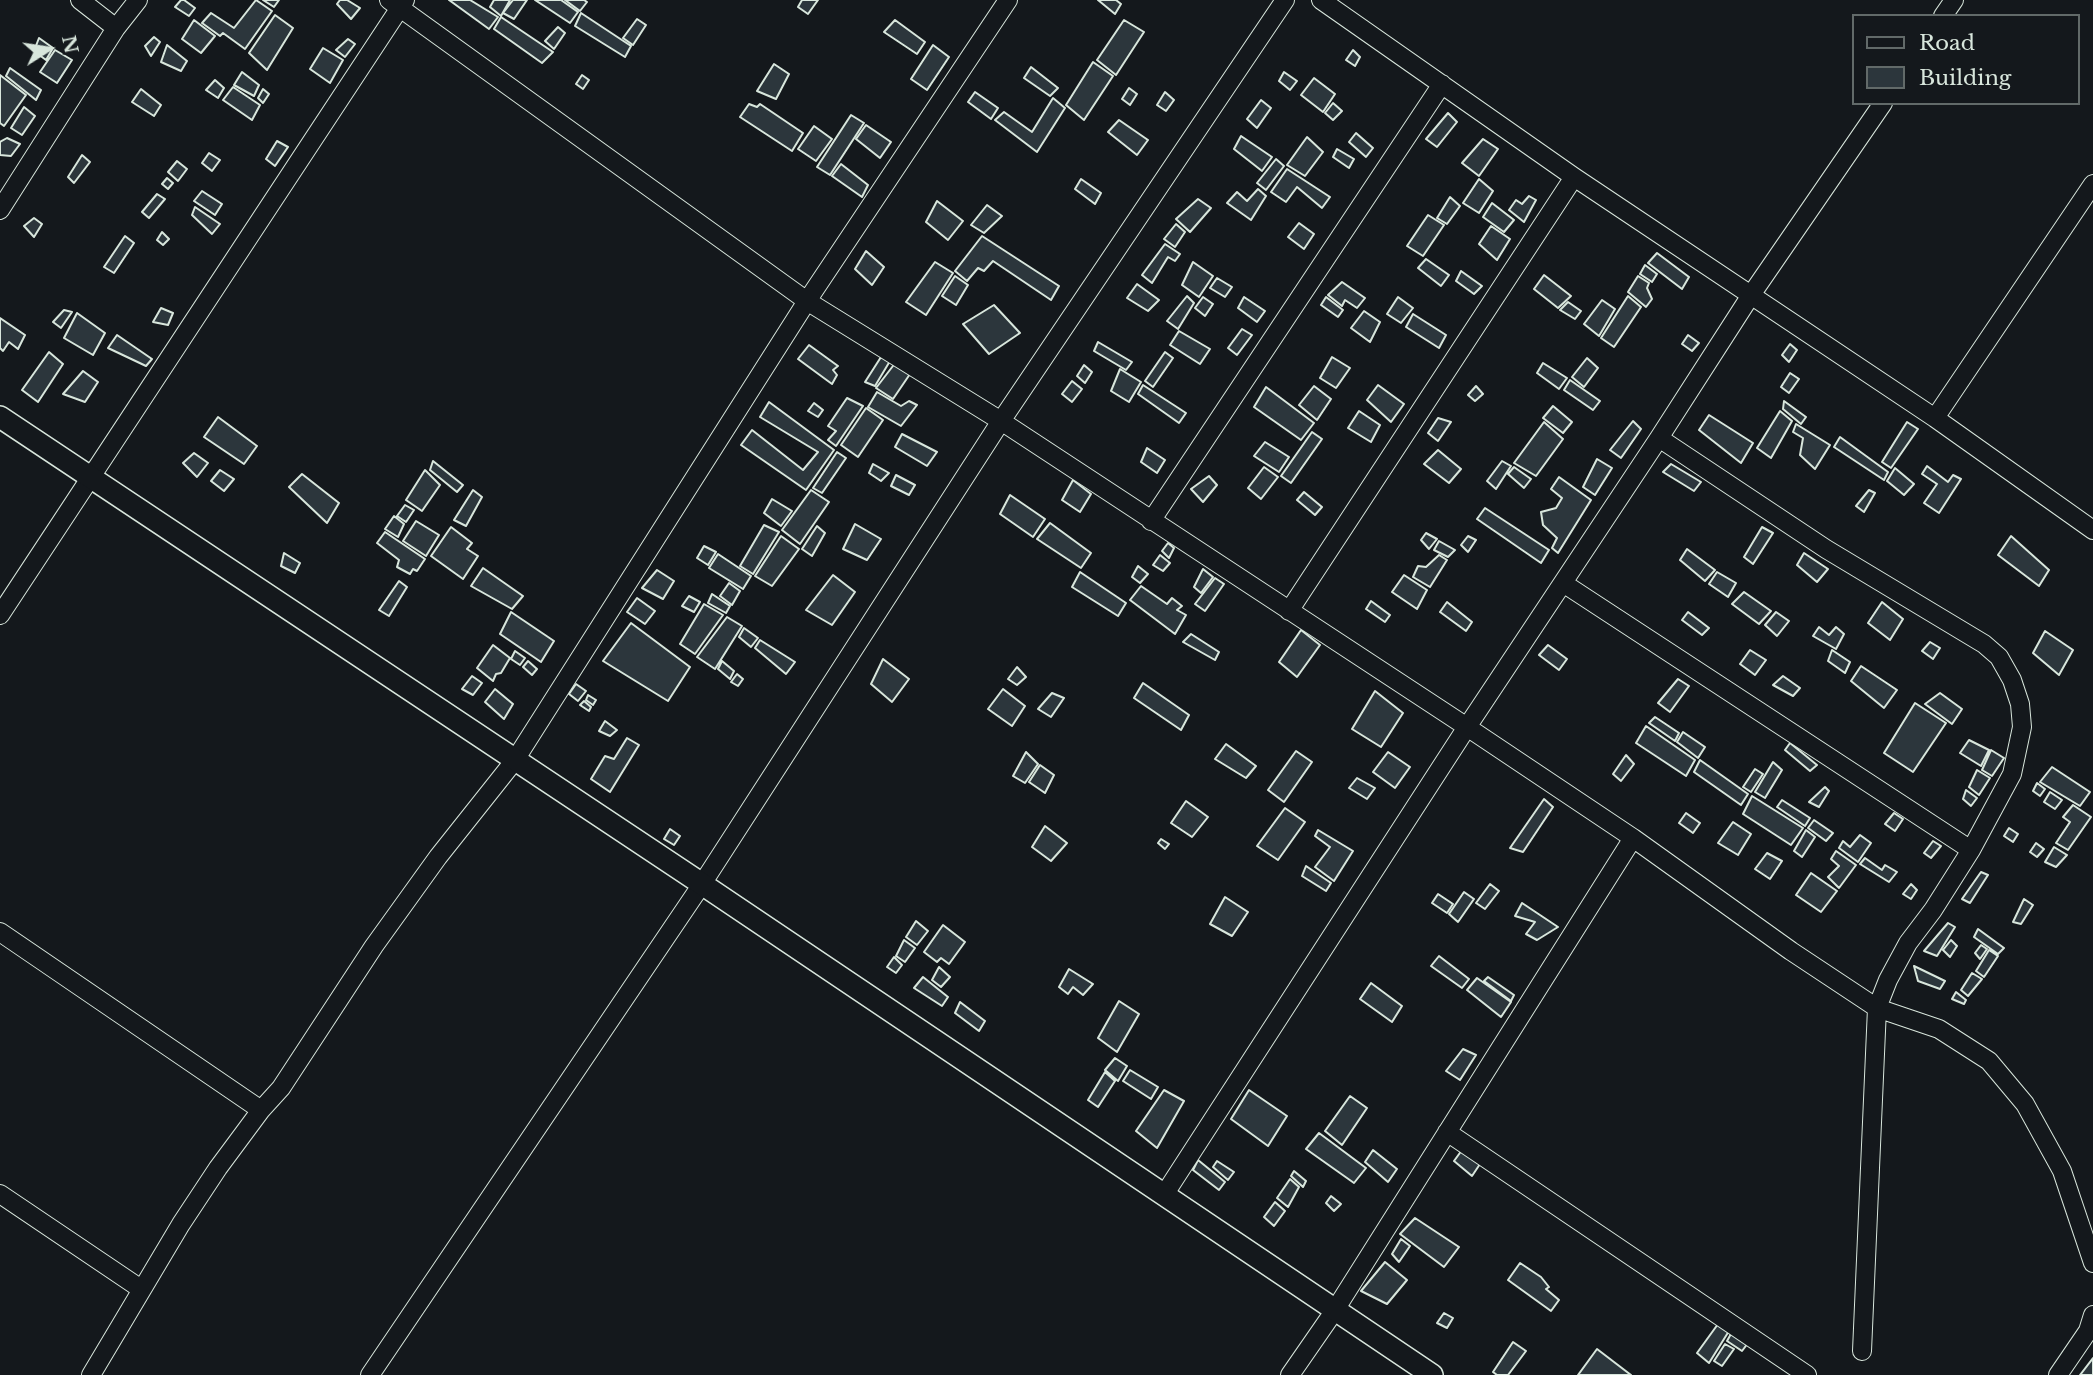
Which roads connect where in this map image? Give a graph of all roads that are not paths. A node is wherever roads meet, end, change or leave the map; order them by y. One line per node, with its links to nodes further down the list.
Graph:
1 (80, 0): 7 (street)
2 (138, 0): 7 (street)
3 (1008, 0): 14 (street)
4 (1285, 0): 17 (street)
5 (1321, 0): 8 (street)
6 (398, 3): 14 (street); 19 (street)
7 (117, 28): 12 (street)
8 (1442, 84): 10 (street); 20 (street)
9 (1882, 105): 13 (street)
10 (1574, 177): 13 (street); 23 (street)
11 (2093, 184): 16 (street)
12 (0, 210)
13 (1751, 295): 16 (street); 18 (street)
14 (807, 301): 17 (street); 26 (street)
15 (0, 417): 19 (street)
16 (1934, 418): 21 (street)
17 (1001, 421): 20 (street); 29 (street)
18 (1660, 438): 22 (street); 28 (street)
19 (92, 477): 24 (street); 26 (street)
20 (1152, 521): 23 (street)
21 (2093, 530)
22 (1563, 583): 25 (street); 28 (street)
23 (1289, 611): 25 (street)
24 (0, 615)
25 (1467, 727): 27 (street); 35 (street)
26 (515, 760): 29 (street); 32 (street)
27 (1633, 838): 31 (street); 33 (street)
28 (1970, 850): 31 (street)
29 (702, 884): 35 (street); 42 (street)
30 (0, 933): 32 (street)
31 (1877, 1008): 36 (street); 40 (street)
32 (261, 1110): 37 (street)
33 (1447, 1132): 38 (street); 45 (street)
34 (0, 1194): 37 (street)
35 (1164, 1195): 38 (street)
36 (2093, 1262)
37 (141, 1289): 41 (street)
38 (1335, 1310): 43 (street); 44 (street)
39 (2093, 1315): 46 (street)
40 (1862, 1351)
41 (91, 1375)
42 (370, 1375)
43 (1290, 1375)
44 (1432, 1375)
45 (1807, 1375)
46 (2058, 1375)

